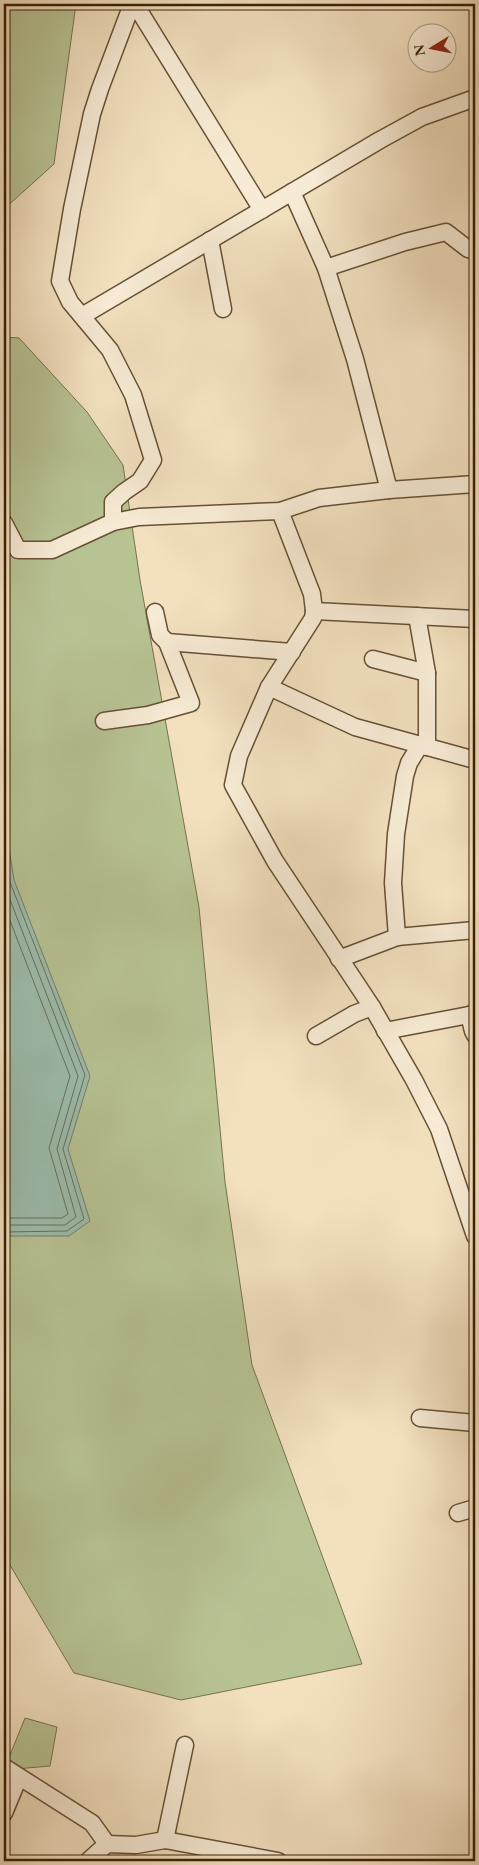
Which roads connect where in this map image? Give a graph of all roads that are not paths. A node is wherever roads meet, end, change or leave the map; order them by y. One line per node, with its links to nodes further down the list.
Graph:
1 (134, 4): 4 (street); 9 (street)
2 (475, 98): 3 (street)
3 (292, 192): 4 (street); 7 (street)
4 (262, 210): 5 (street)
5 (210, 240): 8 (street); 9 (street)
6 (475, 250): 7 (street)
7 (326, 268): 11 (street)
8 (223, 309)
9 (82, 316): 13 (street)
10 (475, 484): 11 (street)
11 (389, 490): 12 (street)
12 (280, 512): 13 (street); 15 (street)
13 (113, 522): 14 (street)
14 (4, 523)
15 (314, 611): 17 (street); 20 (street)
16 (155, 612): 19 (street)
17 (416, 616): 18 (street); 22 (street)
18 (475, 619)
19 (168, 642): 20 (street); 24 (street)
20 (292, 652): 23 (street)
21 (373, 659): 22 (street)
22 (427, 673): 25 (street)
23 (270, 687): 25 (street); 29 (street)
24 (104, 721)
25 (423, 746): 26 (street); 28 (street)
26 (475, 760)
27 (475, 930): 28 (street)
28 (397, 937): 29 (street)
29 (339, 959): 30 (street)
30 (372, 1007): 32 (street); 34 (street)
31 (472, 1014): 32 (street); 33 (street)
32 (385, 1031): 35 (street)
33 (475, 1035)
34 (316, 1036)
35 (474, 1228)
36 (420, 1418): 37 (street)
37 (475, 1424)
38 (475, 1508): 39 (street)
39 (458, 1513)
40 (185, 1745): 44 (street)
41 (4, 1767): 42 (street)
42 (19, 1777): 43 (street); 45 (street)
43 (4, 1814)
44 (165, 1840): 45 (street); 47 (street)
45 (107, 1844): 46 (street)
46 (88, 1861)
47 (278, 1861)

